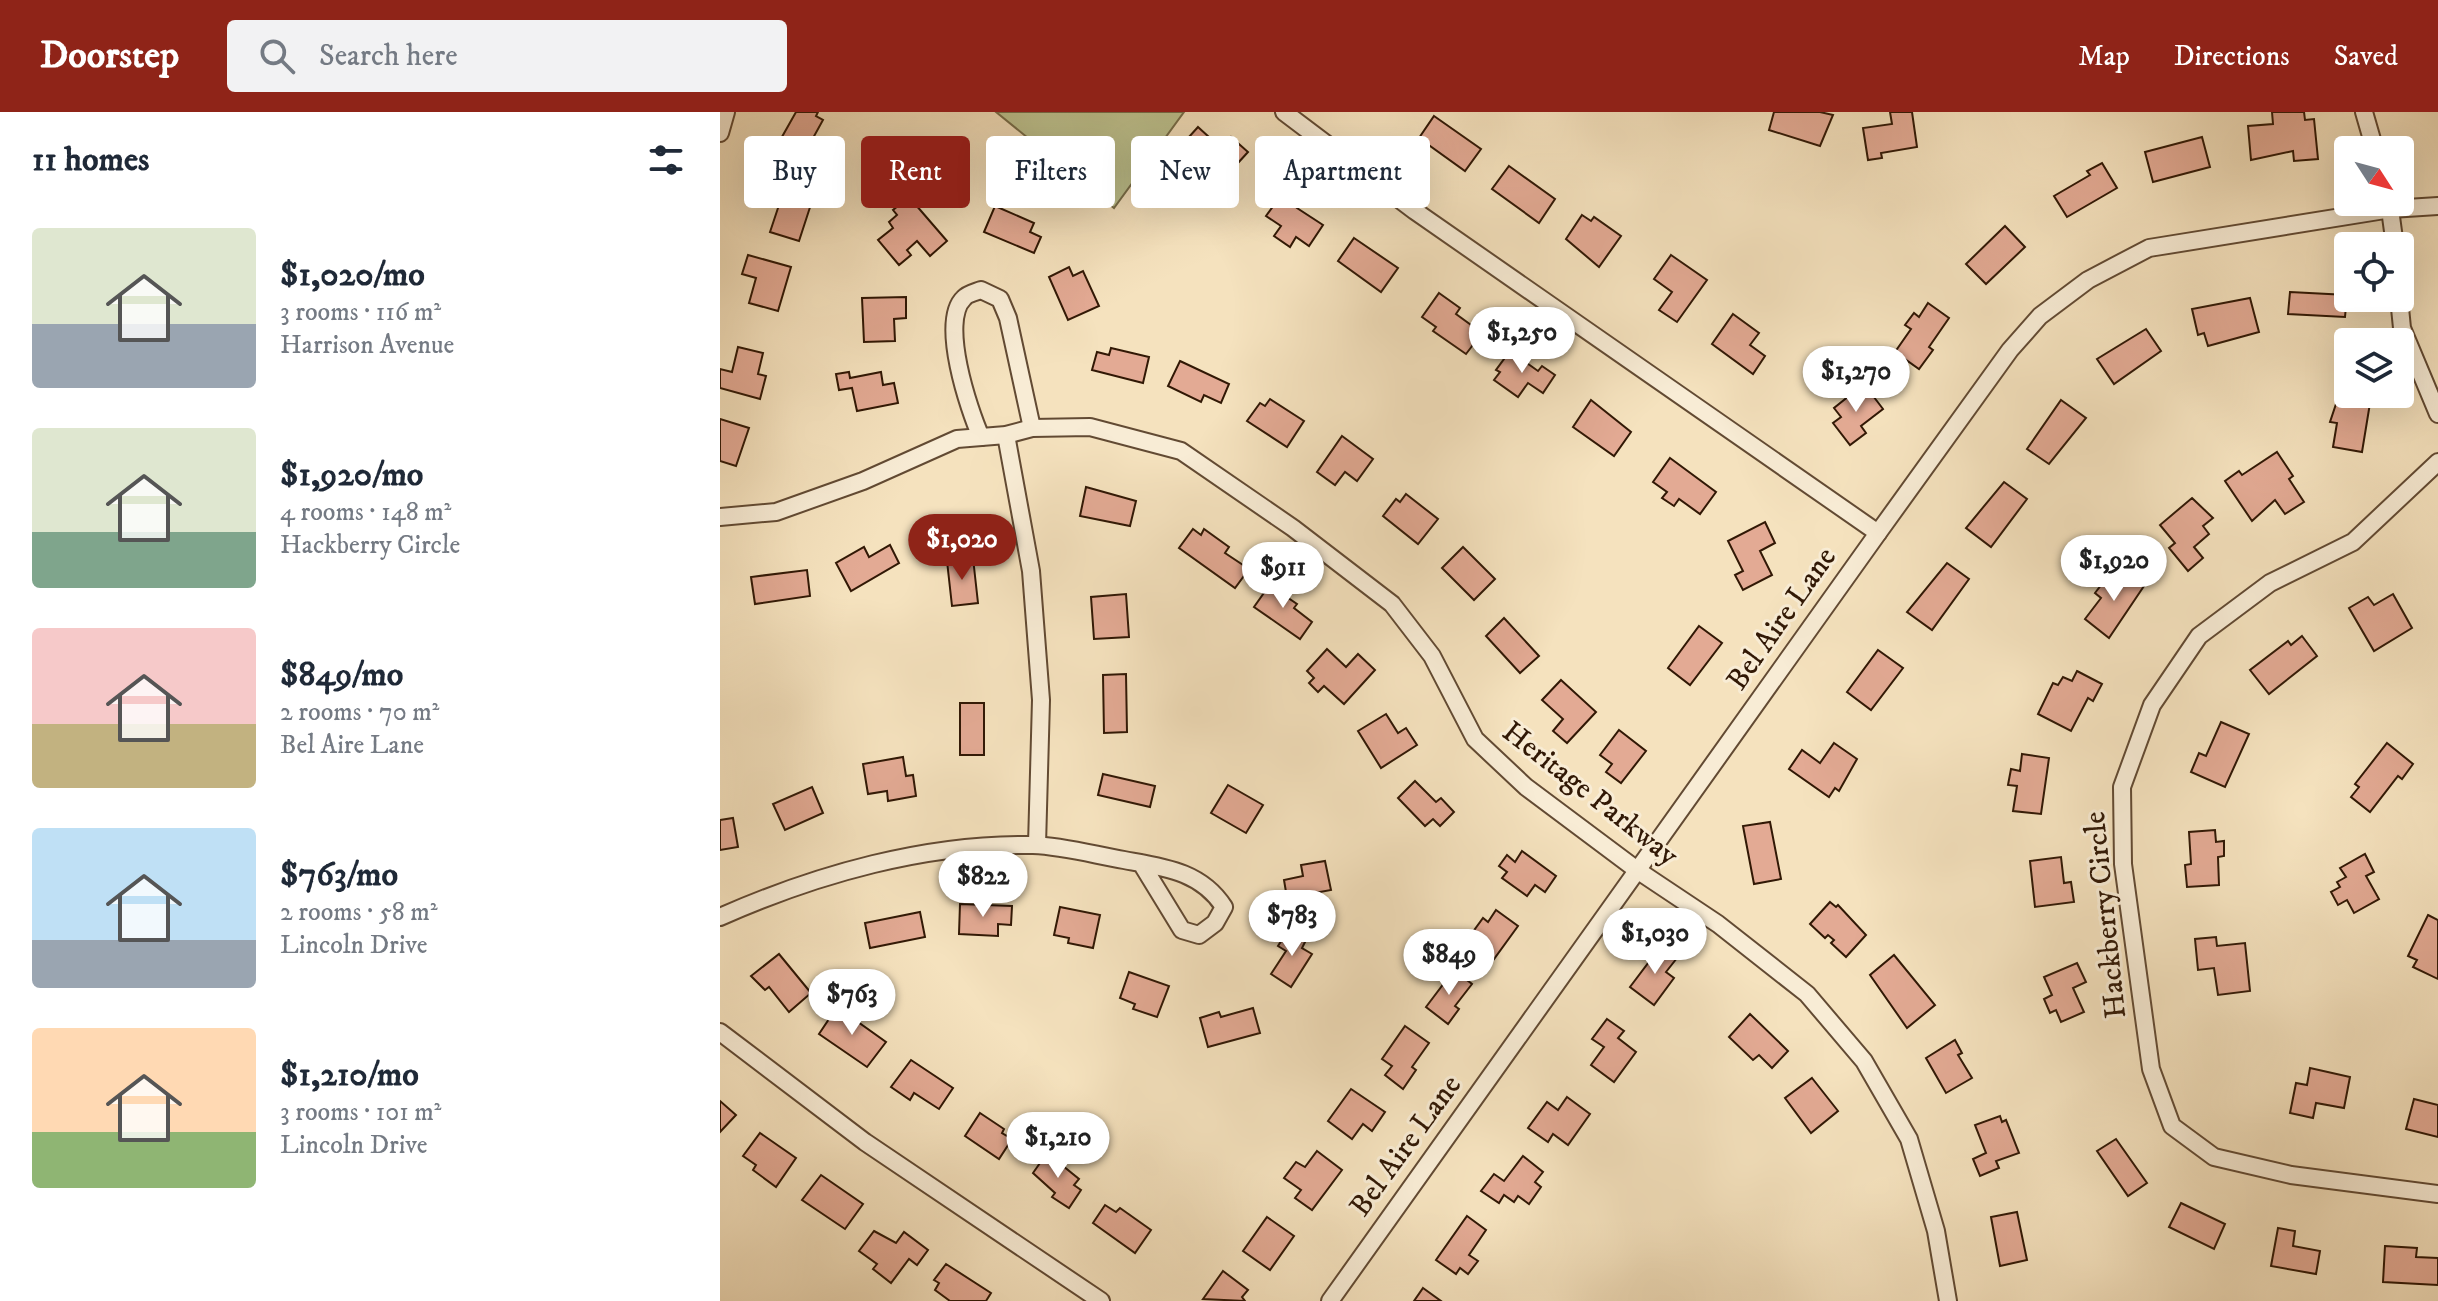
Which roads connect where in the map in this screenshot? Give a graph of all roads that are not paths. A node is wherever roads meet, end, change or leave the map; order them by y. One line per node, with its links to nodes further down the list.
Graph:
1 (726, 112): 4 (street)
2 (1284, 112): 16 (street)
3 (2364, 112): 5 (street)
4 (720, 133)
5 (2371, 136)
6 (2414, 206): 7 (street, Bel Aire Lane)
7 (2438, 206)
8 (2334, 216): 16 (street, Bel Aire Lane)
9 (2400, 312): 10 (street)
10 (2438, 414)
11 (1032, 428): 12 (street, Heritage Parkway); 13 (street); 19 (street, Heritage Parkway)
12 (1006, 435): 13 (street, Heritage Parkway); 17 (street)
13 (981, 437): 15 (street, Heritage Parkway)
14 (2438, 462): 22 (street, Hackberry Circle)
15 (720, 517)
16 (1878, 533): 19 (street, Bel Aire Lane)
17 (1037, 845): 18 (street); 20 (street)
18 (1141, 863): 18 (street)
19 (1637, 870): 24 (street, Bel Aire Lane); 25 (street, Heritage Parkway)
20 (720, 917)
21 (720, 1032): 23 (street)
22 (2438, 1194)
23 (1101, 1301)
24 (1330, 1301)
25 (1948, 1301)

